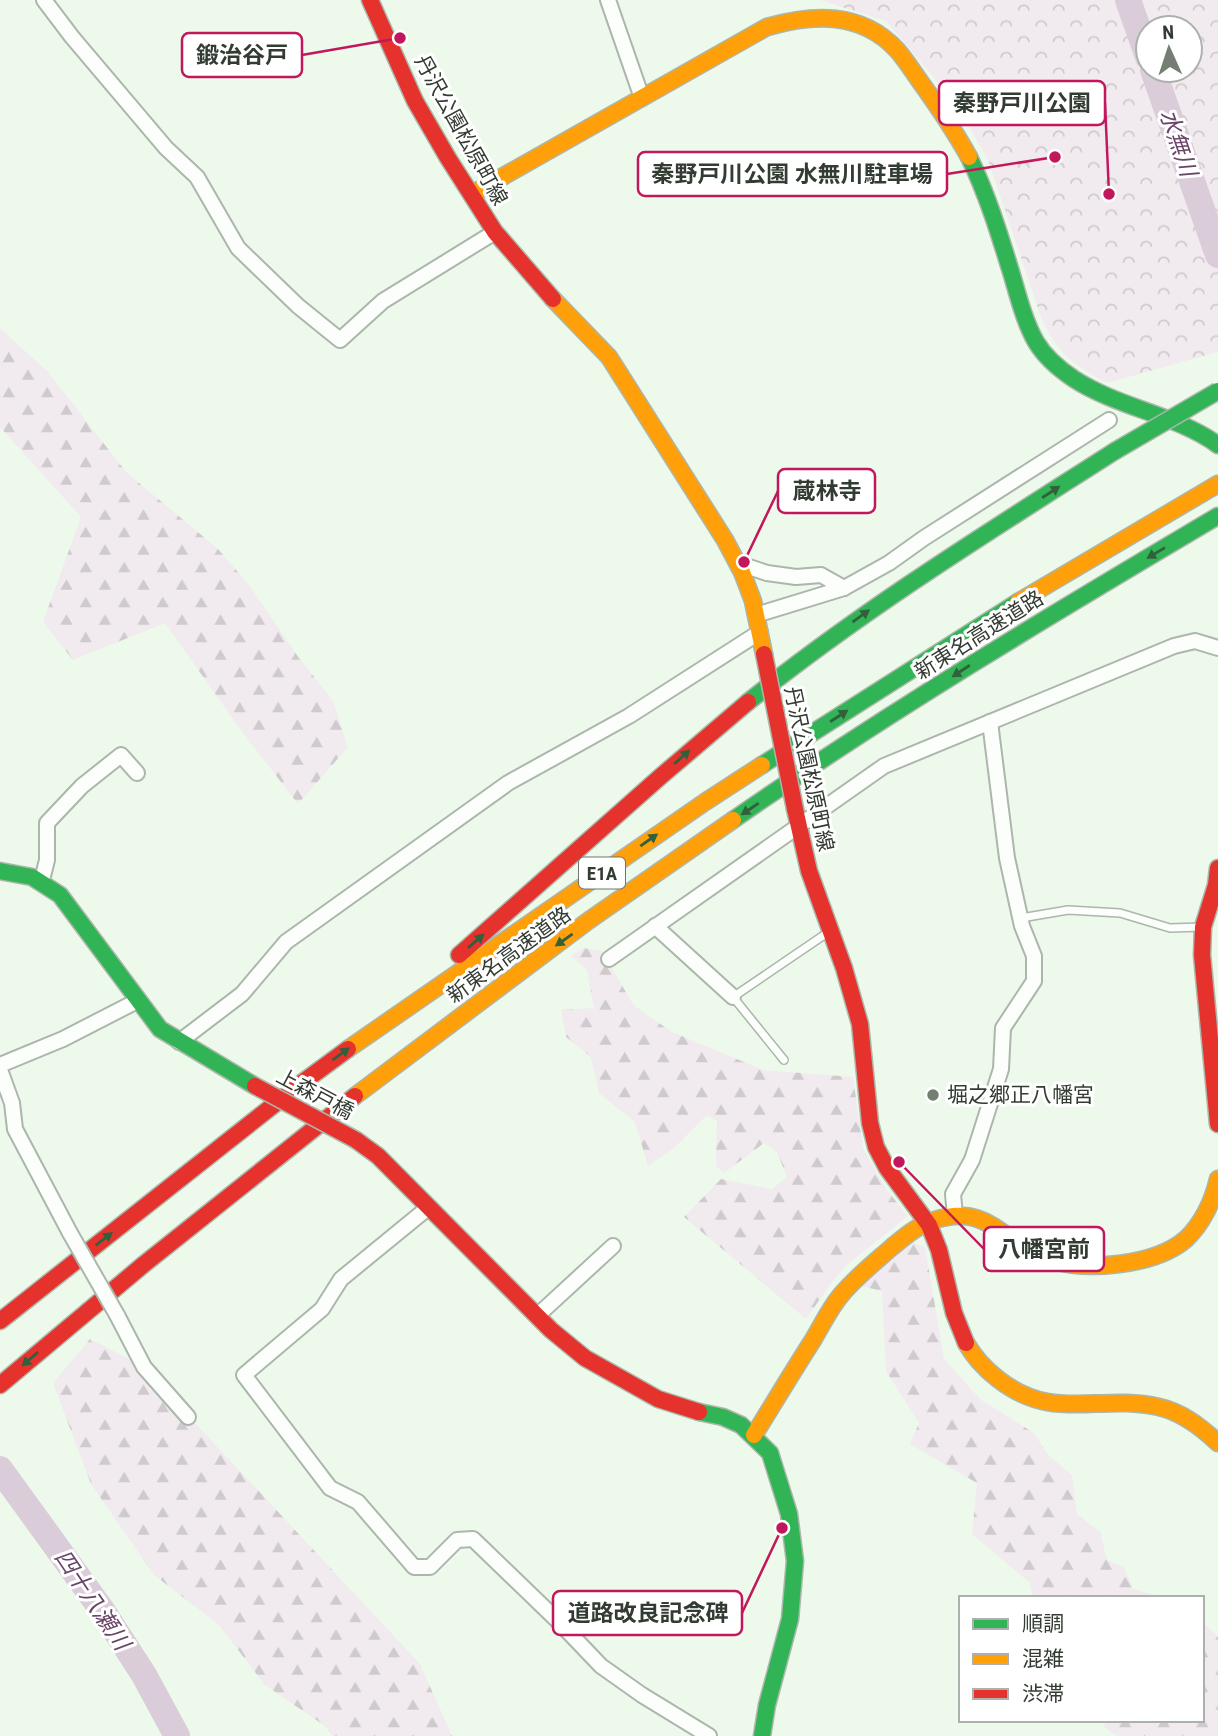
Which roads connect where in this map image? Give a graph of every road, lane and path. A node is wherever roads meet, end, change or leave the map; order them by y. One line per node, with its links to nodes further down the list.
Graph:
1 (44, 0): 6 (street)
2 (608, 0): 4 (street)
3 (373, 1): 5 (main road, 丹沢公園松原町線)
4 (642, 98): 5 (main road); 9 (main road)
5 (472, 194): 6 (main road, 丹沢公園松原町線)
6 (495, 232): 12 (main road, 丹沢公園松原町線)
7 (1218, 391): 29 (main road, one-way to 7, bridge)
8 (1109, 420): 13 (street)
9 (1218, 445)
10 (1218, 484): 29 (main road, 新東名高速道路 / E1A, one-way to 10)
11 (1216, 517): 41 (main road, 新東名高速道路 / E1A, one-way to 41)
12 (737, 563): 13 (street); 14 (main road, 丹沢公園松原町線)
13 (844, 588): 14 (street)
14 (758, 624): 18 (main road, 丹沢公園松原町線, bridge); 30 (street)
15 (1218, 648): 16 (street)
16 (990, 722): 18 (street); 22 (street)
17 (137, 773): 21 (street)
18 (799, 828): 23 (street); 25 (main road, 丹沢公園松原町線)
19 (1218, 867): 24 (main road)
20 (0, 872): 21 (main road)
21 (43, 880): 28 (main road, 上森戸橋)
22 (1020, 918): 24 (lane); 36 (street)
23 (654, 926): 26 (street); 27 (street)
24 (1203, 927): 33 (main road)
25 (830, 930): 27 (lane); 37 (main road, 丹沢公園松原町線)
26 (610, 959)
27 (733, 997): 31 (lane)
28 (137, 1001): 30 (main road, 上森戸橋); 32 (street)
29 (369, 1034): 40 (main road, 新東名高速道路 / E1A, one-way to 29)
30 (179, 1042): 35 (main road, 上森戸橋, bridge)
31 (785, 1060)
32 (0, 1067): 42 (street, bridge)
33 (1218, 1124)
34 (1218, 1179): 36 (main road)
35 (429, 1207): 39 (main road, 上森戸橋); 45 (street)
36 (955, 1216): 37 (main road)
37 (922, 1226): 43 (main road); 44 (main road, 丹沢公園松原町線)
38 (613, 1245): 39 (street)
39 (537, 1316): 43 (main road, 上森戸橋)
40 (0, 1321)
41 (0, 1385)
42 (188, 1417)
43 (754, 1435): 46 (main road)
44 (1218, 1443)
45 (709, 1736)
46 (762, 1736)

